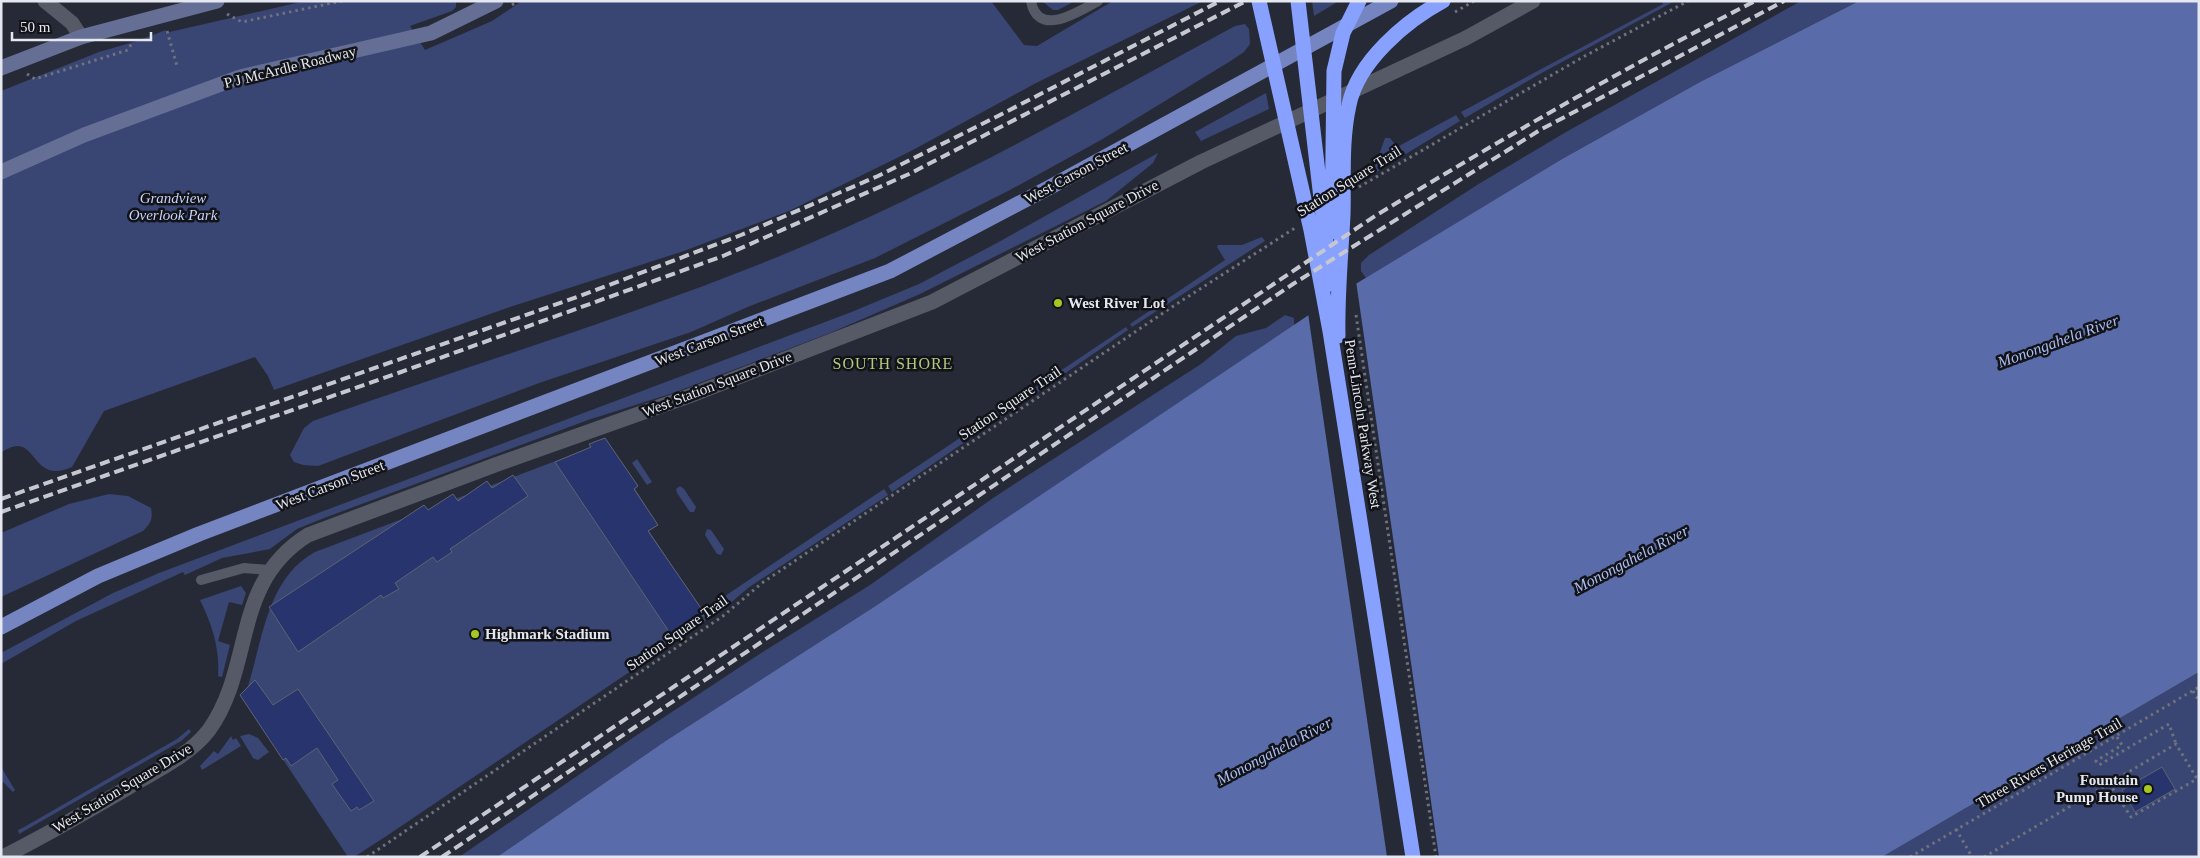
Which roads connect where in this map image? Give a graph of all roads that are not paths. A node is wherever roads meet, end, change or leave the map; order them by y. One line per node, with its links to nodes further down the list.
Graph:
1 (45, 1): 12 (street)
2 (496, 1): 14 (main road, P J McArdle Roadway)
3 (1031, 1): 4 (lane)
4 (1098, 1)
5 (1259, 1): 15 (highway, Penn-Lincoln Parkway West)
6 (1298, 1): 15 (highway, Penn-Lincoln Parkway West)
7 (1359, 1): 15 (highway)
8 (1391, 1): 18 (main road, West Carson Street)
9 (1533, 1): 16 (street, West Station Square Drive)
10 (215, 5): 12 (main road)
11 (1448, 7): 15 (highway)
12 (81, 37): 13 (main road)
13 (1, 68)
14 (1, 172)
15 (1334, 336): 20 (highway, Penn-Lincoln Parkway West); 21 (highway, Penn-Lincoln Parkway West)
16 (270, 570): 17 (lane); 19 (street, West Station Square Drive)
17 (201, 580)
18 (1, 626)
19 (3, 857)
20 (1413, 857)
21 (1418, 857)

